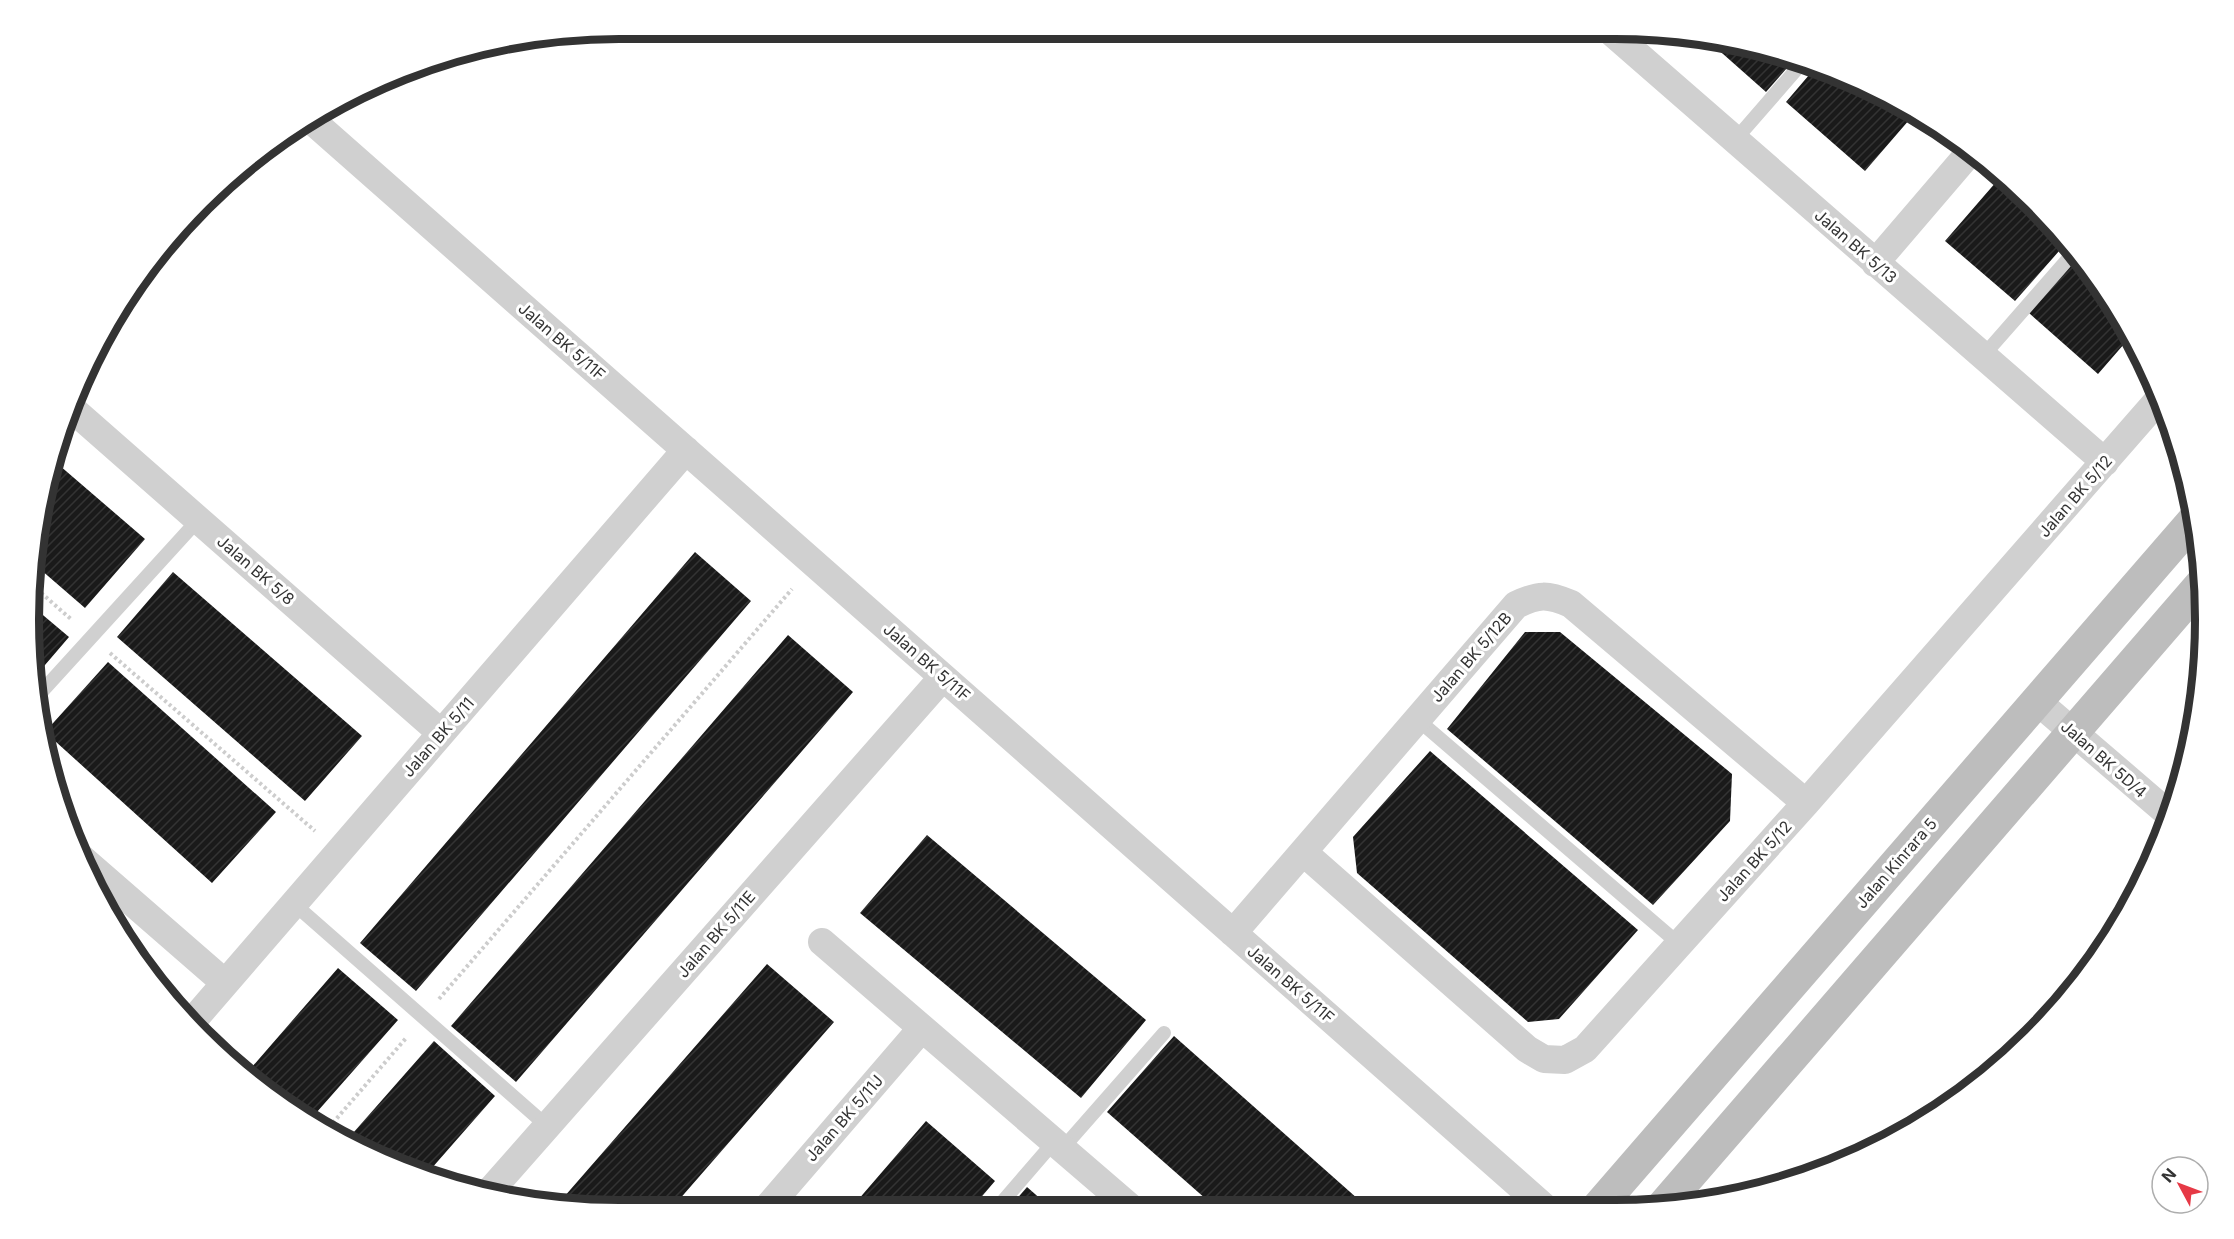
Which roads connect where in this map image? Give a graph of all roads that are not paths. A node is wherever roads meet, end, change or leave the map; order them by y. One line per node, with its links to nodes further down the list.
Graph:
1 (1630, 39): 4 (street, Jalan BK 5/13)
2 (1797, 69): 4 (lane)
3 (317, 125): 11 (street, Jalan BK 5/11F)
4 (1735, 140): 7 (street, Jalan BK 5/13)
5 (1966, 157): 7 (street)
6 (2069, 258): 8 (lane)
7 (1875, 263): 8 (street, Jalan BK 5/13)
8 (1983, 356): 12 (street, Jalan BK 5/13)
9 (2154, 405): 12 (street, Jalan BK 5/12)
10 (77, 414): 13 (street, Jalan BK 5/8)
11 (686, 450): 16 (street, Jalan BK 5/11F); 21 (street, Jalan BK 5/11)
12 (2104, 462): 22 (street, Jalan BK 5/12)
13 (198, 520): 17 (lane); 21 (street, Jalan BK 5/8)
14 (2187, 528): 18 (main road, Jalan Kinrara 5)
15 (2194, 592): 20 (main road)
16 (943, 677): 27 (street, Jalan BK 5/11F); 34 (street, Jalan BK 5/11E)
17 (43, 690)
18 (2037, 701): 20 (street, Jalan BK 5D/4); 42 (main road, Jalan Kinrara 5)
19 (1418, 719): 22 (street, Jalan BK 5/12B); 24 (street, Jalan BK 5/12B); 29 (lane)
20 (2073, 731): 23 (street, Jalan BK 5D/4); 37 (main road)
21 (441, 733): 26 (street, Jalan BK 5/11)
22 (1806, 803): 29 (street, Jalan BK 5/12)
23 (2163, 809)
24 (1303, 852): 27 (street, Jalan BK 5/12B); 29 (street, Jalan BK 5/12)
25 (97, 872): 30 (street)
26 (293, 903): 30 (street, Jalan BK 5/11); 34 (lane)
27 (1233, 933): 41 (street, Jalan BK 5/11F)
28 (822, 942): 32 (street)
29 (1679, 944)
30 (225, 983): 31 (street, Jalan BK 5/11)
31 (196, 1016)
32 (922, 1028): 35 (street); 38 (street, Jalan BK 5/11J)
33 (1164, 1033): 35 (lane)
34 (547, 1126): 36 (street, Jalan BK 5/11E)
35 (1058, 1146): 39 (lane); 40 (street)
36 (494, 1186)
37 (1671, 1197)
38 (774, 1200)
39 (1005, 1200)
40 (1122, 1200)
41 (1536, 1200)
42 (1604, 1200)

